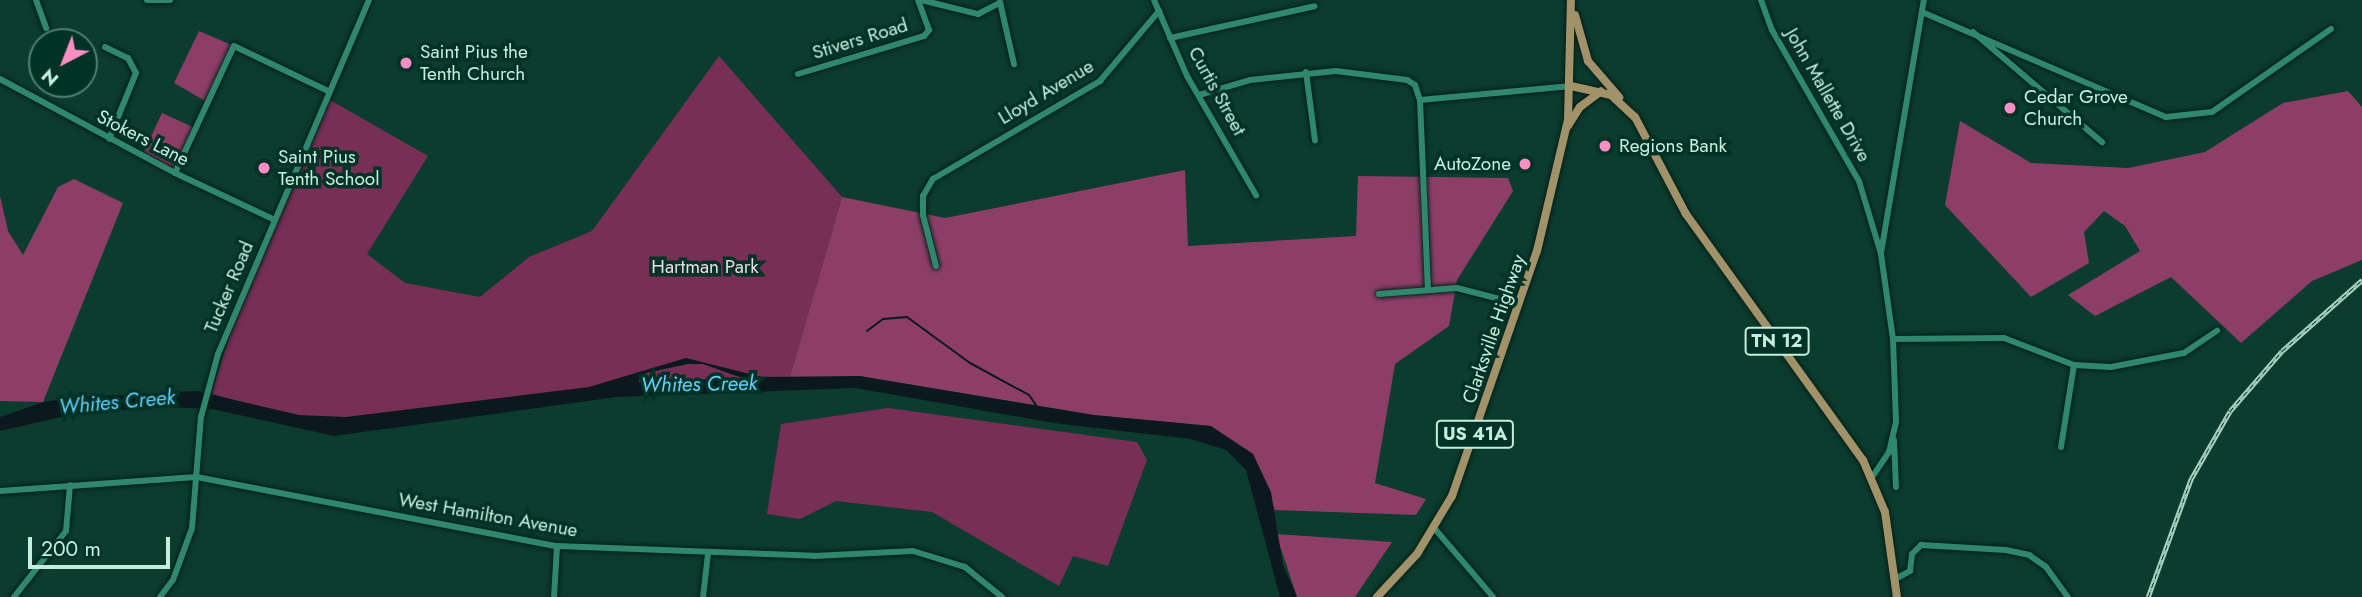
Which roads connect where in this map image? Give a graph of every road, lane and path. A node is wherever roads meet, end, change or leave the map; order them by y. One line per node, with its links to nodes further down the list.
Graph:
1 (36, 0): 15 (street)
2 (147, 0): 3 (street)
3 (170, 0)
4 (369, 0): 25 (street, Tucker Road)
5 (919, 0): 10 (street); 21 (street, Stivers Road)
6 (1154, 0): 12 (street, Curtis Street)
7 (1571, 0): 23 (main road, US 41A); 28 (main road)
8 (1761, 0): 36 (street, John Mallette Drive)
9 (1924, 0): 13 (street)
10 (1000, 1): 19 (street)
11 (1315, 6): 17 (street)
12 (1158, 11): 17 (street, Curtis Street); 37 (street, Lloyd Avenue)
13 (1922, 12): 14 (street); 36 (street)
14 (1968, 27): 16 (street); 32 (street)
15 (46, 28)
16 (2330, 29)
17 (1170, 38): 26 (street, Curtis Street)
18 (105, 47): 30 (street)
19 (1014, 64)
20 (1306, 72): 26 (street); 27 (street); 31 (street)
21 (797, 74)
22 (0, 79): 30 (street, Stokers Lane)
23 (1572, 86): 24 (main road, TN 12); 27 (street); 29 (main road, Clarksville Highway / US 41A)
24 (1601, 91): 28 (main road, TN 12); 29 (main road)
25 (330, 92): 33 (street); 35 (street, Tucker Road)
26 (1199, 94): 34 (street, Curtis Street)
27 (1420, 100): 38 (street)
28 (1620, 100): 47 (main road, TN 12)
29 (1567, 128): 40 (main road, Clarksville Highway / US 41A)
30 (109, 139): 33 (street, Stokers Lane)
31 (1315, 140)
32 (2102, 142)
33 (175, 173): 35 (street, Stokers Lane)
34 (1256, 195)
35 (275, 220): 46 (street, Tucker Road)
36 (1880, 251): 42 (street)
37 (936, 266)
38 (1428, 290): 39 (street); 40 (street)
39 (1379, 294)
40 (1519, 304): 51 (main road, Clarksville Highway / US 41A)
41 (2217, 331): 43 (street)
42 (1893, 339): 43 (street); 44 (street)
43 (2074, 365): 45 (street)
44 (1893, 434): 47 (street); 49 (street)
45 (2061, 447)
46 (197, 477): 48 (street, West Hamilton Avenue); 52 (street, West Hamilton Avenue); 56 (street, Tucker Road)
47 (1872, 477): 54 (main road, TN 12)
48 (69, 485): 50 (street, West Hamilton Avenue); 55 (street)
49 (1896, 487)
50 (0, 491)
51 (1435, 529): 60 (main road, Clarksville Highway / US 41A); 61 (street)
52 (557, 547): 53 (street, West Hamilton Avenue); 57 (street)
53 (708, 554): 58 (street); 59 (street, West Hamilton Avenue)
54 (1897, 578): 62 (main road, TN 12); 63 (street)
55 (14, 597)
56 (160, 597)
57 (554, 597)
58 (703, 597)
59 (1002, 597)
60 (1377, 597)
61 (1493, 597)
62 (1898, 597)
63 (2068, 597)

